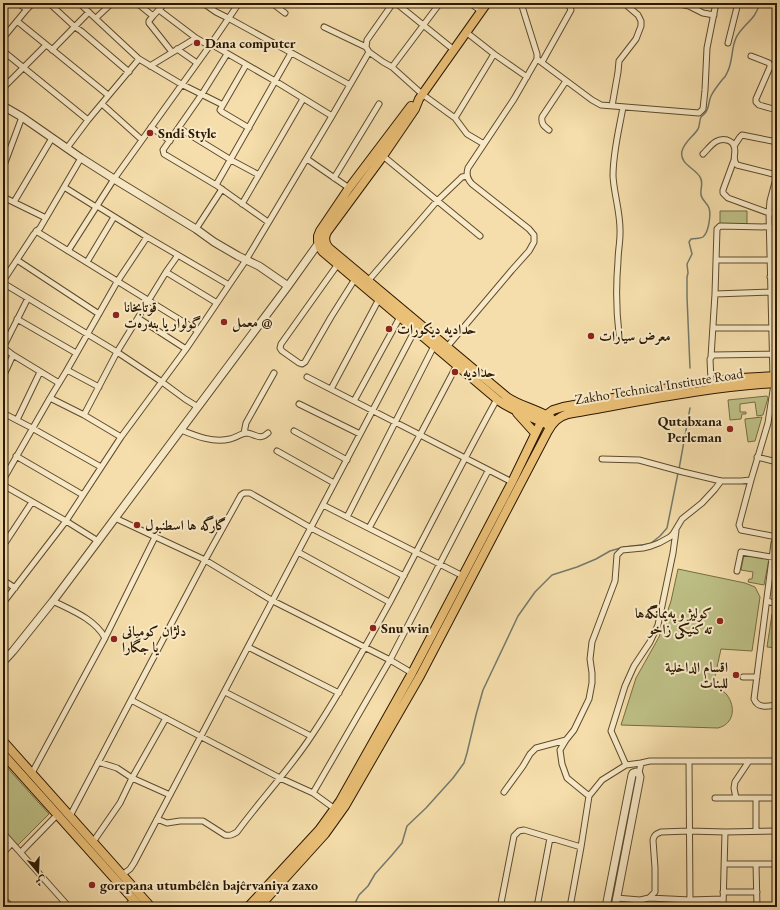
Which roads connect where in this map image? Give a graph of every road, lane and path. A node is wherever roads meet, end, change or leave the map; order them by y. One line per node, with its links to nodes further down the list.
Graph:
1 (17, 3): 21 (street)
2 (33, 3): 21 (street)
3 (50, 3): 32 (street)
4 (79, 3): 24 (street)
5 (112, 3): 28 (street)
6 (137, 3): 27 (street)
7 (165, 3): 22 (street)
8 (203, 3): 29 (street)
9 (239, 3): 29 (street)
10 (272, 3): 25 (street)
11 (395, 3): 31 (street); 40 (street)
12 (440, 3): 31 (street)
13 (470, 3): 23 (street)
14 (487, 3): 23 (main road)
15 (521, 3): 51 (street)
16 (568, 3): 51 (street)
17 (624, 3): 72 (street)
18 (675, 3): 26 (street)
19 (716, 3): 26 (street)
20 (738, 3): 37 (street)
21 (27, 9): 30 (street)
22 (159, 10): 27 (street); 36 (street)
23 (481, 11): 34 (main road)
24 (89, 12): 28 (street); 32 (street)
25 (285, 13)
26 (714, 15): 73 (street)
27 (153, 16): 44 (street)
28 (96, 18): 50 (street)
29 (228, 18): 39 (street); 46 (street)
30 (17, 21): 35 (street); 38 (street)
31 (423, 25): 42 (street); 56 (street)
32 (75, 26): 41 (street); 57 (street)
33 (324, 27): 40 (street)
34 (466, 32): 42 (main road); 48 (street)
35 (3, 38)
36 (196, 38): 39 (street); 44 (street)
37 (728, 43)
38 (46, 45): 41 (street); 55 (street)
39 (210, 45): 47 (street); 52 (street)
40 (366, 47): 45 (street)
41 (52, 50): 65 (street)
42 (454, 50): 66 (main road)
43 (3, 51): 55 (street)
44 (175, 51): 52 (street); 54 (street)
45 (369, 52): 56 (street); 62 (street)
46 (291, 53): 59 (street); 62 (street)
47 (227, 54): 53 (street); 64 (street)
48 (494, 54): 58 (street); 77 (street)
49 (751, 56): 74 (street)
50 (139, 59): 54 (street); 57 (street)
51 (540, 60): 58 (street); 60 (street)
52 (197, 63): 61 (street)
53 (246, 65): 59 (street); 70 (street)
54 (150, 66): 61 (street)
55 (23, 67): 63 (street); 78 (street)
56 (392, 67): 66 (street)
57 (129, 72): 65 (street)
58 (527, 77): 87 (street)
59 (275, 81): 67 (street); 81 (street)
60 (566, 81): 72 (street); 82 (street)
61 (181, 84): 64 (street); 79 (street)
62 (350, 85): 75 (street)
63 (3, 88)
64 (202, 94): 70 (street); 80 (street)
65 (108, 95): 68 (street)
66 (420, 96): 77 (street); 91 (main road); 104 (main road)
67 (303, 99): 75 (street); 97 (street)
68 (102, 104): 78 (street); 84 (street)
69 (379, 104): 100 (street)
70 (222, 105): 81 (street)
71 (3, 106): 76 (street)
72 (612, 106): 73 (street)
73 (623, 107): 156 (street)
74 (777, 110)
75 (332, 116): 93 (street)
76 (22, 118): 83 (street); 96 (street)
77 (454, 118): 87 (street)
78 (88, 120): 89 (street)
79 (151, 127): 84 (street); 85 (street)
80 (179, 128): 85 (street); 94 (street)
81 (249, 128): 94 (street)
82 (549, 130)
83 (52, 138): 89 (street); 108 (street)
84 (142, 140): 101 (street)
85 (170, 141): 102 (street)
86 (777, 142): 88 (street)
87 (484, 144): 99 (street)
88 (734, 146): 90 (street); 95 (street)
89 (67, 148): 92 (street)
90 (703, 154)
91 (383, 156): 107 (street); 121 (main road)
92 (81, 158): 101 (street); 103 (street)
93 (307, 159): 100 (street); 115 (street)
94 (231, 160): 97 (street); 102 (street)
95 (734, 160): 98 (street); 111 (street)
96 (3, 168)
97 (259, 175): 109 (street)
98 (777, 175): 111 (street)
99 (467, 176): 107 (street); 158 (street)
100 (334, 178): 104 (street)
101 (114, 179): 110 (street); 117 (street)
102 (216, 186): 105 (street)
103 (64, 187): 110 (street); 114 (street)
104 (349, 188): 121 (main road)
105 (222, 189): 109 (street); 117 (street)
106 (3, 198): 108 (street)
107 (437, 201): 119 (street); 136 (street)
108 (14, 202): 114 (street)
109 (242, 204): 115 (street)
110 (96, 207): 113 (street); 124 (street)
111 (769, 213): 112 (street); 116 (street)
112 (777, 213)
113 (114, 217): 120 (street); 130 (street)
114 (46, 218): 118 (street)
115 (268, 222): 127 (street)
116 (770, 227): 122 (street); 128 (street)
117 (196, 230): 127 (street)
118 (36, 231): 124 (street); 126 (street)
119 (480, 236)
120 (147, 237): 125 (street); 138 (street)
121 (322, 242): 131 (main road); 136 (main road); 140 (street)
122 (770, 248): 123 (street); 129 (street)
123 (777, 248)
124 (68, 250): 130 (street)
125 (178, 255): 132 (street); 139 (street)
126 (17, 260): 137 (street); 147 (street)
127 (246, 260): 139 (street); 140 (street)
128 (716, 260): 129 (street); 142 (street)
129 (770, 260): 133 (street)
130 (87, 262): 138 (street)
131 (338, 264): 135 (main road); 135 (street)
132 (166, 272): 145 (street); 146 (street)
133 (770, 276): 134 (street); 141 (street)
134 (777, 276)
135 (355, 279): 144 (main road)
136 (368, 281): 158 (main road)
137 (3, 282): 143 (street)
138 (118, 282): 145 (street); 147 (street)
139 (229, 285): 146 (street)
140 (288, 286): 182 (street)
141 (771, 292): 142 (street); 152 (street)
142 (715, 294): 151 (street)
143 (28, 298): 150 (street); 155 (street)
144 (379, 299): 148 (main road); 176 (street)
145 (149, 301): 149 (street); 154 (street)
146 (217, 303): 154 (street)
147 (99, 314): 155 (street)
148 (400, 317): 153 (main road); 179 (street)
149 (138, 318): 159 (street); 160 (street)
150 (17, 319): 161 (street); 163 (street)
151 (713, 328): 152 (street); 164 (street)
152 (772, 328): 162 (street)
153 (415, 330): 157 (main road); 183 (street)
154 (198, 331): 159 (street)
155 (87, 334): 160 (street); 161 (street)
156 (619, 334)
157 (434, 346): 165 (main road); 188 (street)
158 (447, 347): 181 (main road)
159 (186, 350): 174 (street)
160 (117, 352): 174 (street); 175 (street)
161 (76, 353): 166 (street)
162 (772, 354): 164 (street); 171 (street)
163 (13, 355): 167 (street); 169 (street)
164 (711, 357): 172 (street)
165 (457, 365): 178 (main road); 197 (street)
166 (67, 370): 173 (street); 175 (street)
167 (40, 372): 173 (street); 187 (street)
168 (274, 373): 195 (street)
169 (3, 377)
170 (307, 377): 176 (street)
171 (775, 380): 172 (main road); 189 (main road, Zakho Technical Institute Road); 201 (street)
172 (711, 381): 186 (main road)
173 (59, 382): 177 (street)
174 (162, 382): 182 (street); 198 (street)
175 (99, 387): 185 (street)
176 (331, 389): 179 (street)
177 (50, 398): 185 (street); 190 (street)
178 (497, 399): 181 (main road); 202 (street)
179 (354, 401): 183 (street)
180 (299, 404): 196 (street)
181 (517, 407): 186 (main road); 194 (main road)
182 (198, 408): 191 (street)
183 (372, 410): 188 (street); 196 (street)
184 (3, 413): 187 (street)
185 (84, 415): 198 (street)
186 (544, 418): 189 (main road); 194 (main road)
187 (17, 420): 190 (street)
188 (396, 422): 197 (street); 217 (street)
189 (552, 423): 313 (main road)
190 (32, 428): 200 (street); 206 (street)
191 (181, 430): 195 (street); 218 (street)
192 (294, 431): 204 (street)
193 (268, 433): 195 (street)
194 (535, 433): 211 (main road)
195 (244, 434)
196 (360, 434): 204 (street)
197 (420, 435): 202 (street); 222 (street)
198 (121, 437): 206 (street)
199 (277, 451): 212 (street)
200 (16, 456): 208 (street); 214 (street)
201 (758, 457): 205 (street); 210 (street)
202 (465, 458): 207 (street); 229 (street)
203 (602, 459): 209 (street)
204 (347, 460): 212 (street)
205 (777, 462)
206 (102, 467): 214 (street)
207 (488, 471): 211 (street); 232 (street)
208 (3, 480)
209 (721, 480): 210 (street); 220 (street)
210 (751, 480): 224 (street)
211 (512, 482): 235 (main road)
212 (334, 483): 216 (street)
213 (3, 485): 215 (street)
214 (83, 496): 219 (street)
215 (32, 502): 219 (street); 227 (street)
216 (323, 505): 217 (street); 221 (street)
217 (348, 517): 222 (street)
218 (115, 518): 223 (street); 225 (street)
219 (66, 521): 225 (street); 237 (street)
220 (677, 526): 259 (street); 267 (street)
221 (311, 528): 228 (street); 231 (street); 234 (street)
222 (369, 528): 229 (street)
223 (155, 537): 231 (street); 244 (street)
224 (777, 537)
225 (98, 541): 238 (street)
226 (774, 543): 230 (street)
227 (3, 546)
228 (298, 552): 239 (street); 241 (street)
229 (416, 552): 232 (street); 234 (street)
230 (775, 558): 233 (street); 240 (street)
231 (204, 560): 239 (street); 254 (street)
232 (440, 565): 235 (street); 247 (street)
233 (737, 571)
234 (404, 576): 241 (street)
235 (463, 576): 249 (main road)
236 (3, 580): 237 (street)
237 (15, 588): 242 (street)
238 (53, 601): 244 (street); 248 (street)
239 (273, 601): 245 (street); 246 (street)
240 (767, 601): 243 (street); 251 (street)
241 (389, 602): 246 (street)
242 (3, 603)
243 (777, 604)
244 (105, 638): 268 (street)
245 (248, 647): 252 (street); 253 (street)
246 (365, 648): 247 (street); 253 (street)
247 (390, 660): 249 (street); 273 (street)
248 (3, 662)
249 (412, 673): 280 (main road)
250 (743, 677): 251 (street)
251 (757, 677): 255 (street)
252 (225, 692): 257 (street); 258 (street)
253 (339, 693): 258 (street)
254 (131, 700): 256 (street); 265 (street)
255 (777, 705)
256 (166, 718): 257 (street); 270 (street)
257 (201, 736): 271 (street); 274 (street)
258 (312, 736): 271 (street)
259 (566, 740): 272 (street); 275 (street)
260 (3, 741): 268 (main road)
261 (3, 754): 281 (main road)
262 (689, 761): 263 (street); 266 (street); 284 (street)
263 (750, 761): 264 (street); 277 (street)
264 (777, 761)
265 (98, 762): 270 (street); 282 (street)
266 (641, 763): 267 (street); 269 (street)
267 (626, 765): 275 (street)
268 (32, 773): 282 (main road)
269 (638, 773): 302 (street); 317 (street)
270 (132, 778): 274 (street); 290 (street)
271 (280, 778): 273 (street); 283 (street)
272 (504, 792)
273 (313, 793): 280 (street)
274 (170, 795): 283 (street)
275 (589, 796): 292 (street)
276 (715, 798): 277 (street)
277 (736, 798): 278 (street)
278 (756, 798): 279 (street); 285 (street)
279 (777, 798)
280 (335, 808): 312 (main road)
281 (57, 815): 293 (street); 305 (main road)
282 (70, 816): 290 (main road)
283 (157, 820): 298 (street)
284 (689, 831): 287 (street); 303 (street); 306 (street)
285 (756, 831): 286 (street); 287 (street)
286 (777, 831)
287 (725, 832): 295 (street)
288 (3, 833): 291 (street)
289 (550, 838): 292 (street); 314 (street); 315 (street)
290 (94, 842): 298 (main road)
291 (12, 843): 293 (street); 294 (street)
292 (582, 847): 316 (street)
293 (21, 852): 308 (street)
294 (3, 853)
295 (724, 864): 296 (street); 299 (street)
296 (756, 864): 297 (street); 300 (street)
297 (777, 864)
298 (122, 875): 311 (main road)
299 (723, 892): 300 (street); 304 (street)
300 (757, 892): 321 (street)
301 (3, 898): 307 (street)
302 (616, 898): 303 (street); 318 (street)
303 (649, 898): 306 (street)
304 (723, 899): 306 (street); 320 (street)
305 (133, 900): 309 (street); 310 (main road)
306 (690, 900): 319 (street)
307 (12, 907)
308 (69, 907)
309 (126, 907)
310 (140, 907)
311 (150, 907)
312 (248, 907)
313 (259, 907)
314 (501, 907)
315 (537, 907)
316 (570, 907)
317 (606, 907)
318 (615, 907)
319 (691, 907)
320 (723, 907)
321 (757, 907)

